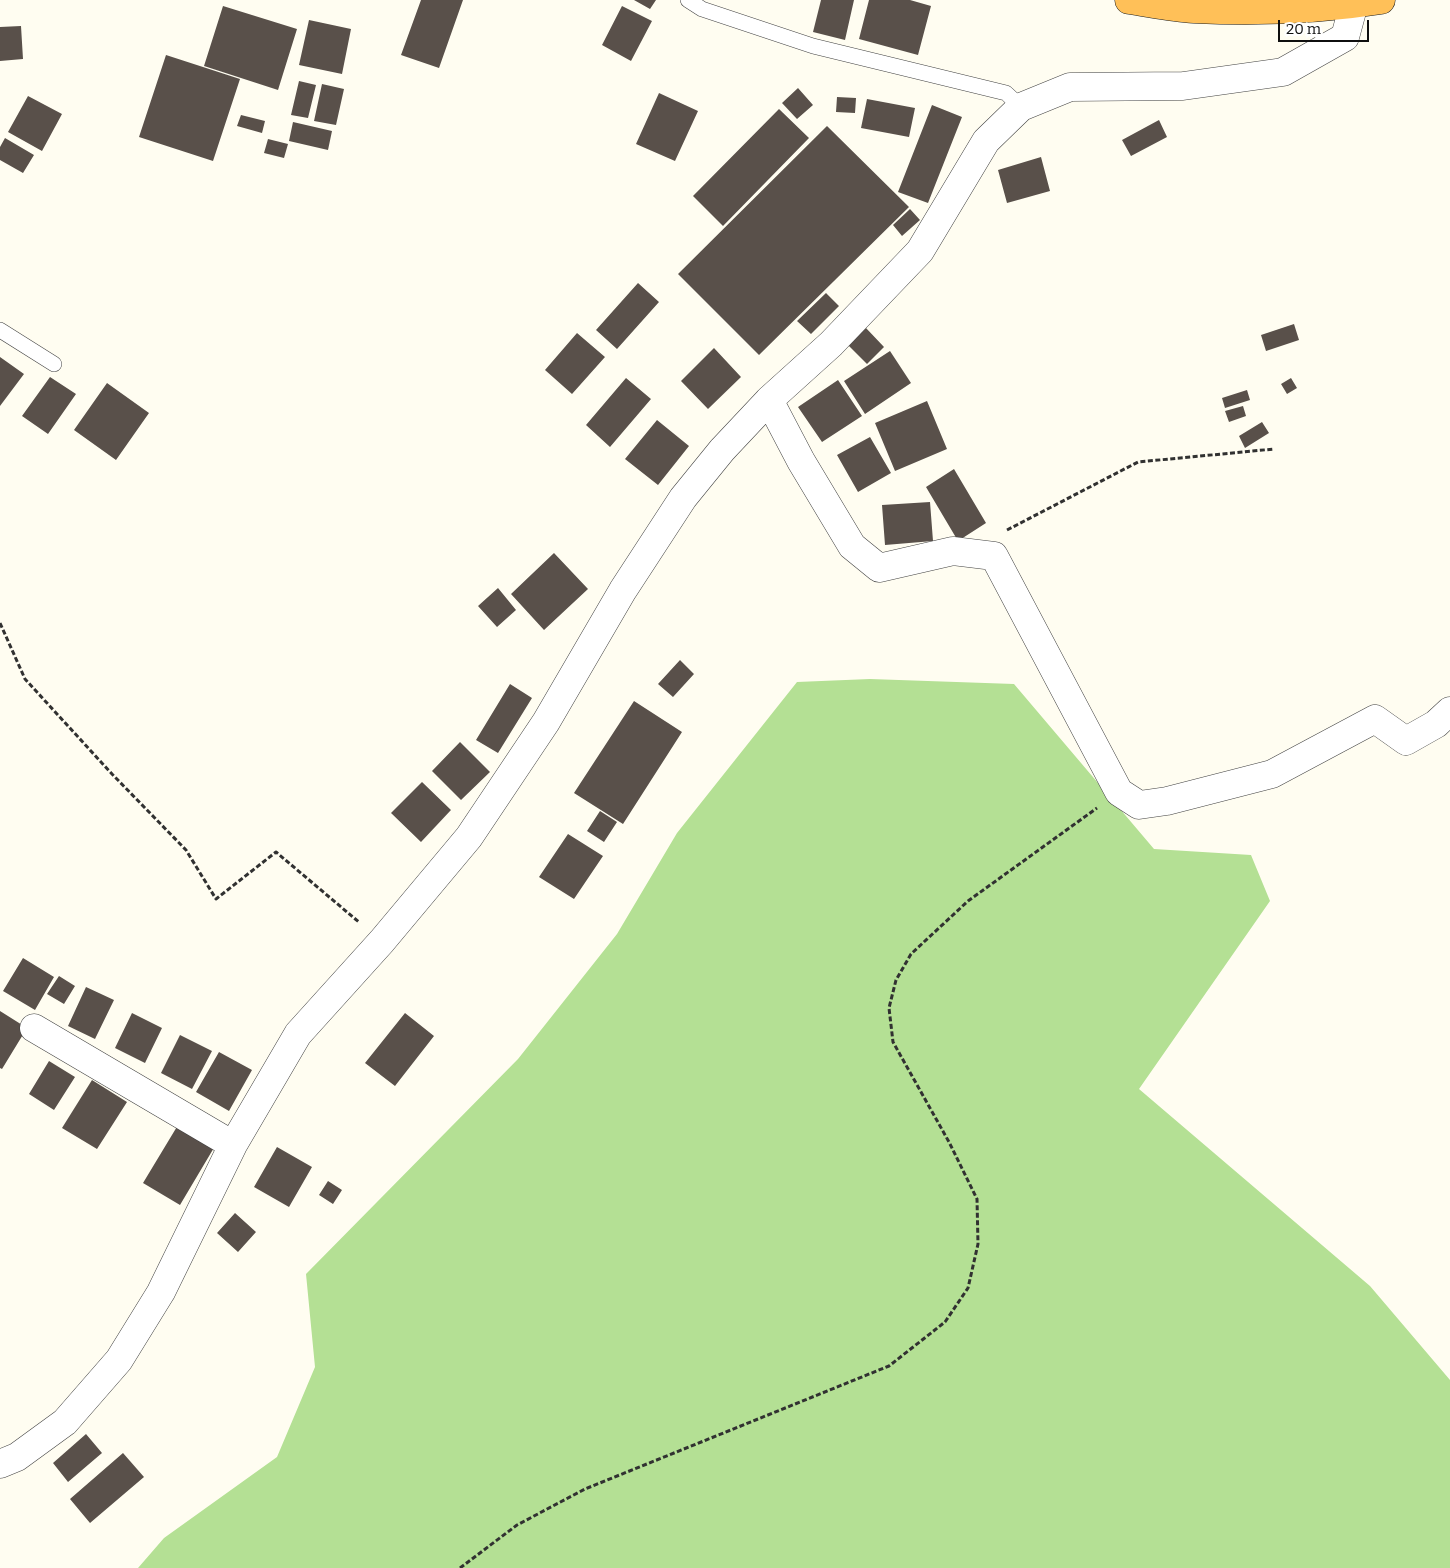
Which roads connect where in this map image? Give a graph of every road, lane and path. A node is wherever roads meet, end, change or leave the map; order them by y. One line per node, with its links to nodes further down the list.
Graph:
1 (688, 0): 4 (lane)
2 (1129, 0): 3 (highway)
3 (1364, 1): 4 (street)
4 (1021, 107): 7 (street)
5 (0, 330): 6 (lane)
6 (54, 364)
7 (769, 400): 9 (street); 13 (street)
8 (1274, 449): 9 (path)
9 (984, 554): 12 (street)
10 (0, 623): 13 (path)
11 (1450, 711): 12 (street)
12 (1120, 792): 17 (path)
13 (382, 941): 15 (street)
14 (34, 1028): 15 (street)
15 (233, 1144): 16 (street)
16 (0, 1464)
17 (460, 1568)

